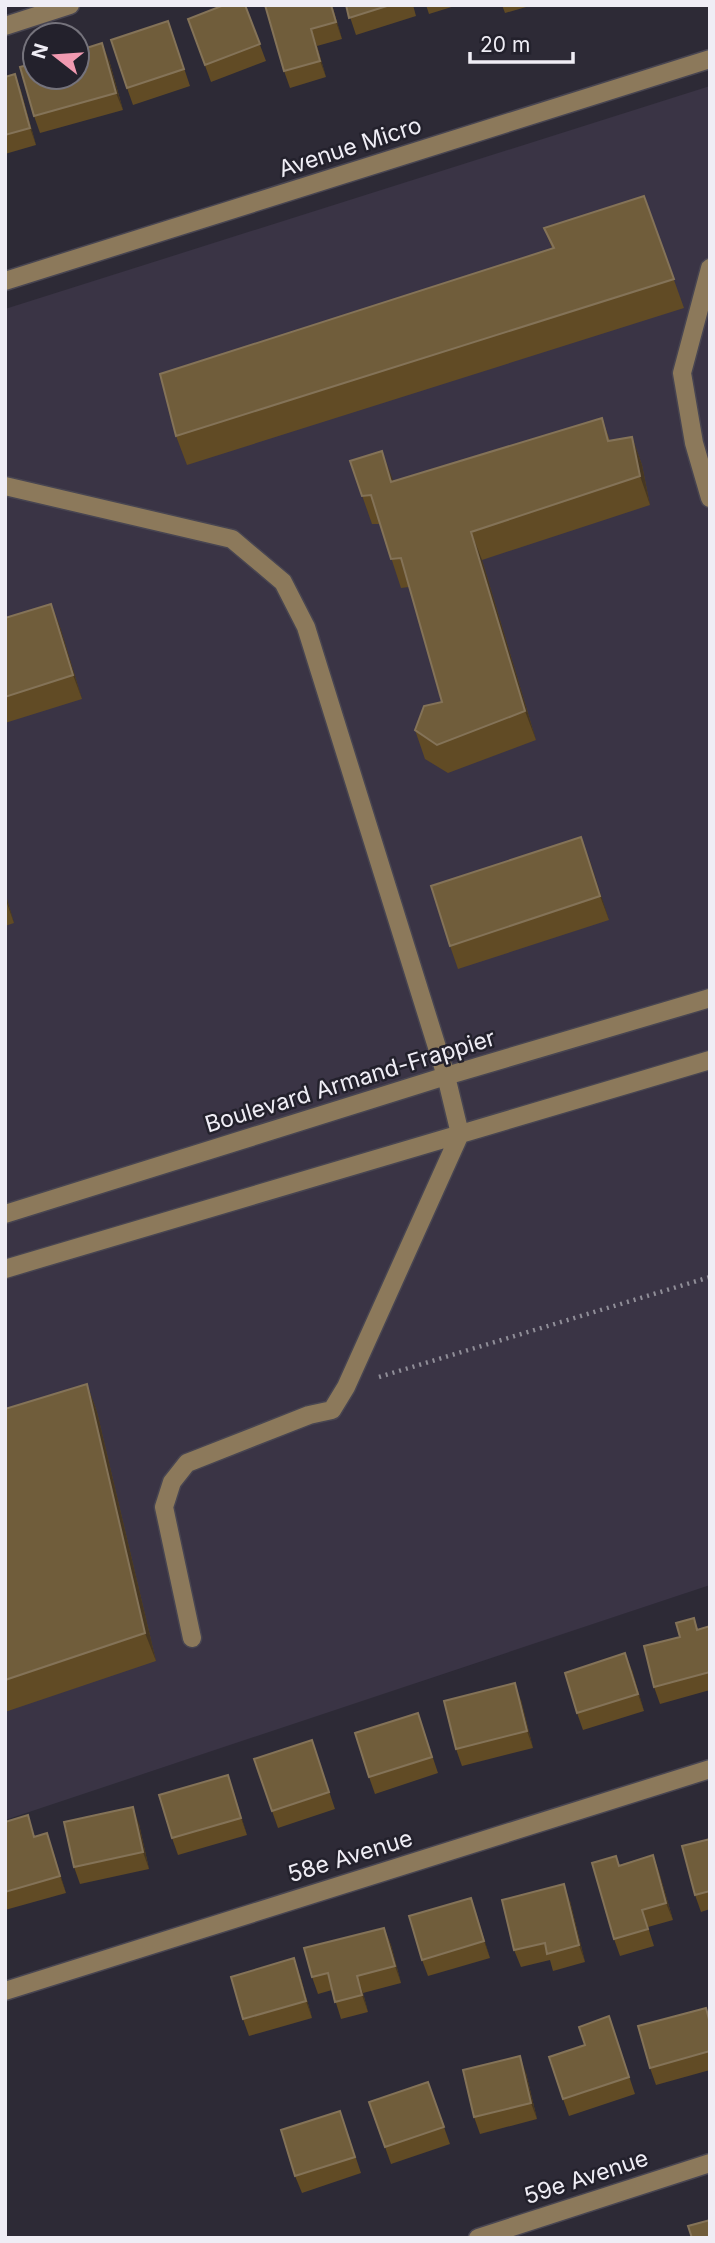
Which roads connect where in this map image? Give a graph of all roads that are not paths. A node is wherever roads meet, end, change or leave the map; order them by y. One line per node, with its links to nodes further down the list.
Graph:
1 (70, 5): 2 (street)
2 (5, 26)
3 (710, 59): 5 (street, Avenue Micro)
4 (710, 268): 7 (street)
5 (5, 281)
6 (5, 486): 10 (street)
7 (710, 498)
8 (710, 998): 10 (street, Boulevard Armand-Frappier)
9 (710, 1060): 11 (street)
10 (446, 1076): 11 (street); 12 (street, Boulevard Armand-Frappier)
11 (460, 1134): 13 (street); 14 (street)
12 (5, 1214)
13 (5, 1269)
14 (191, 1638)
15 (710, 1769): 16 (street, 58e Avenue)
16 (5, 1991)
17 (710, 2163): 18 (street, 59e Avenue)
18 (478, 2238)

